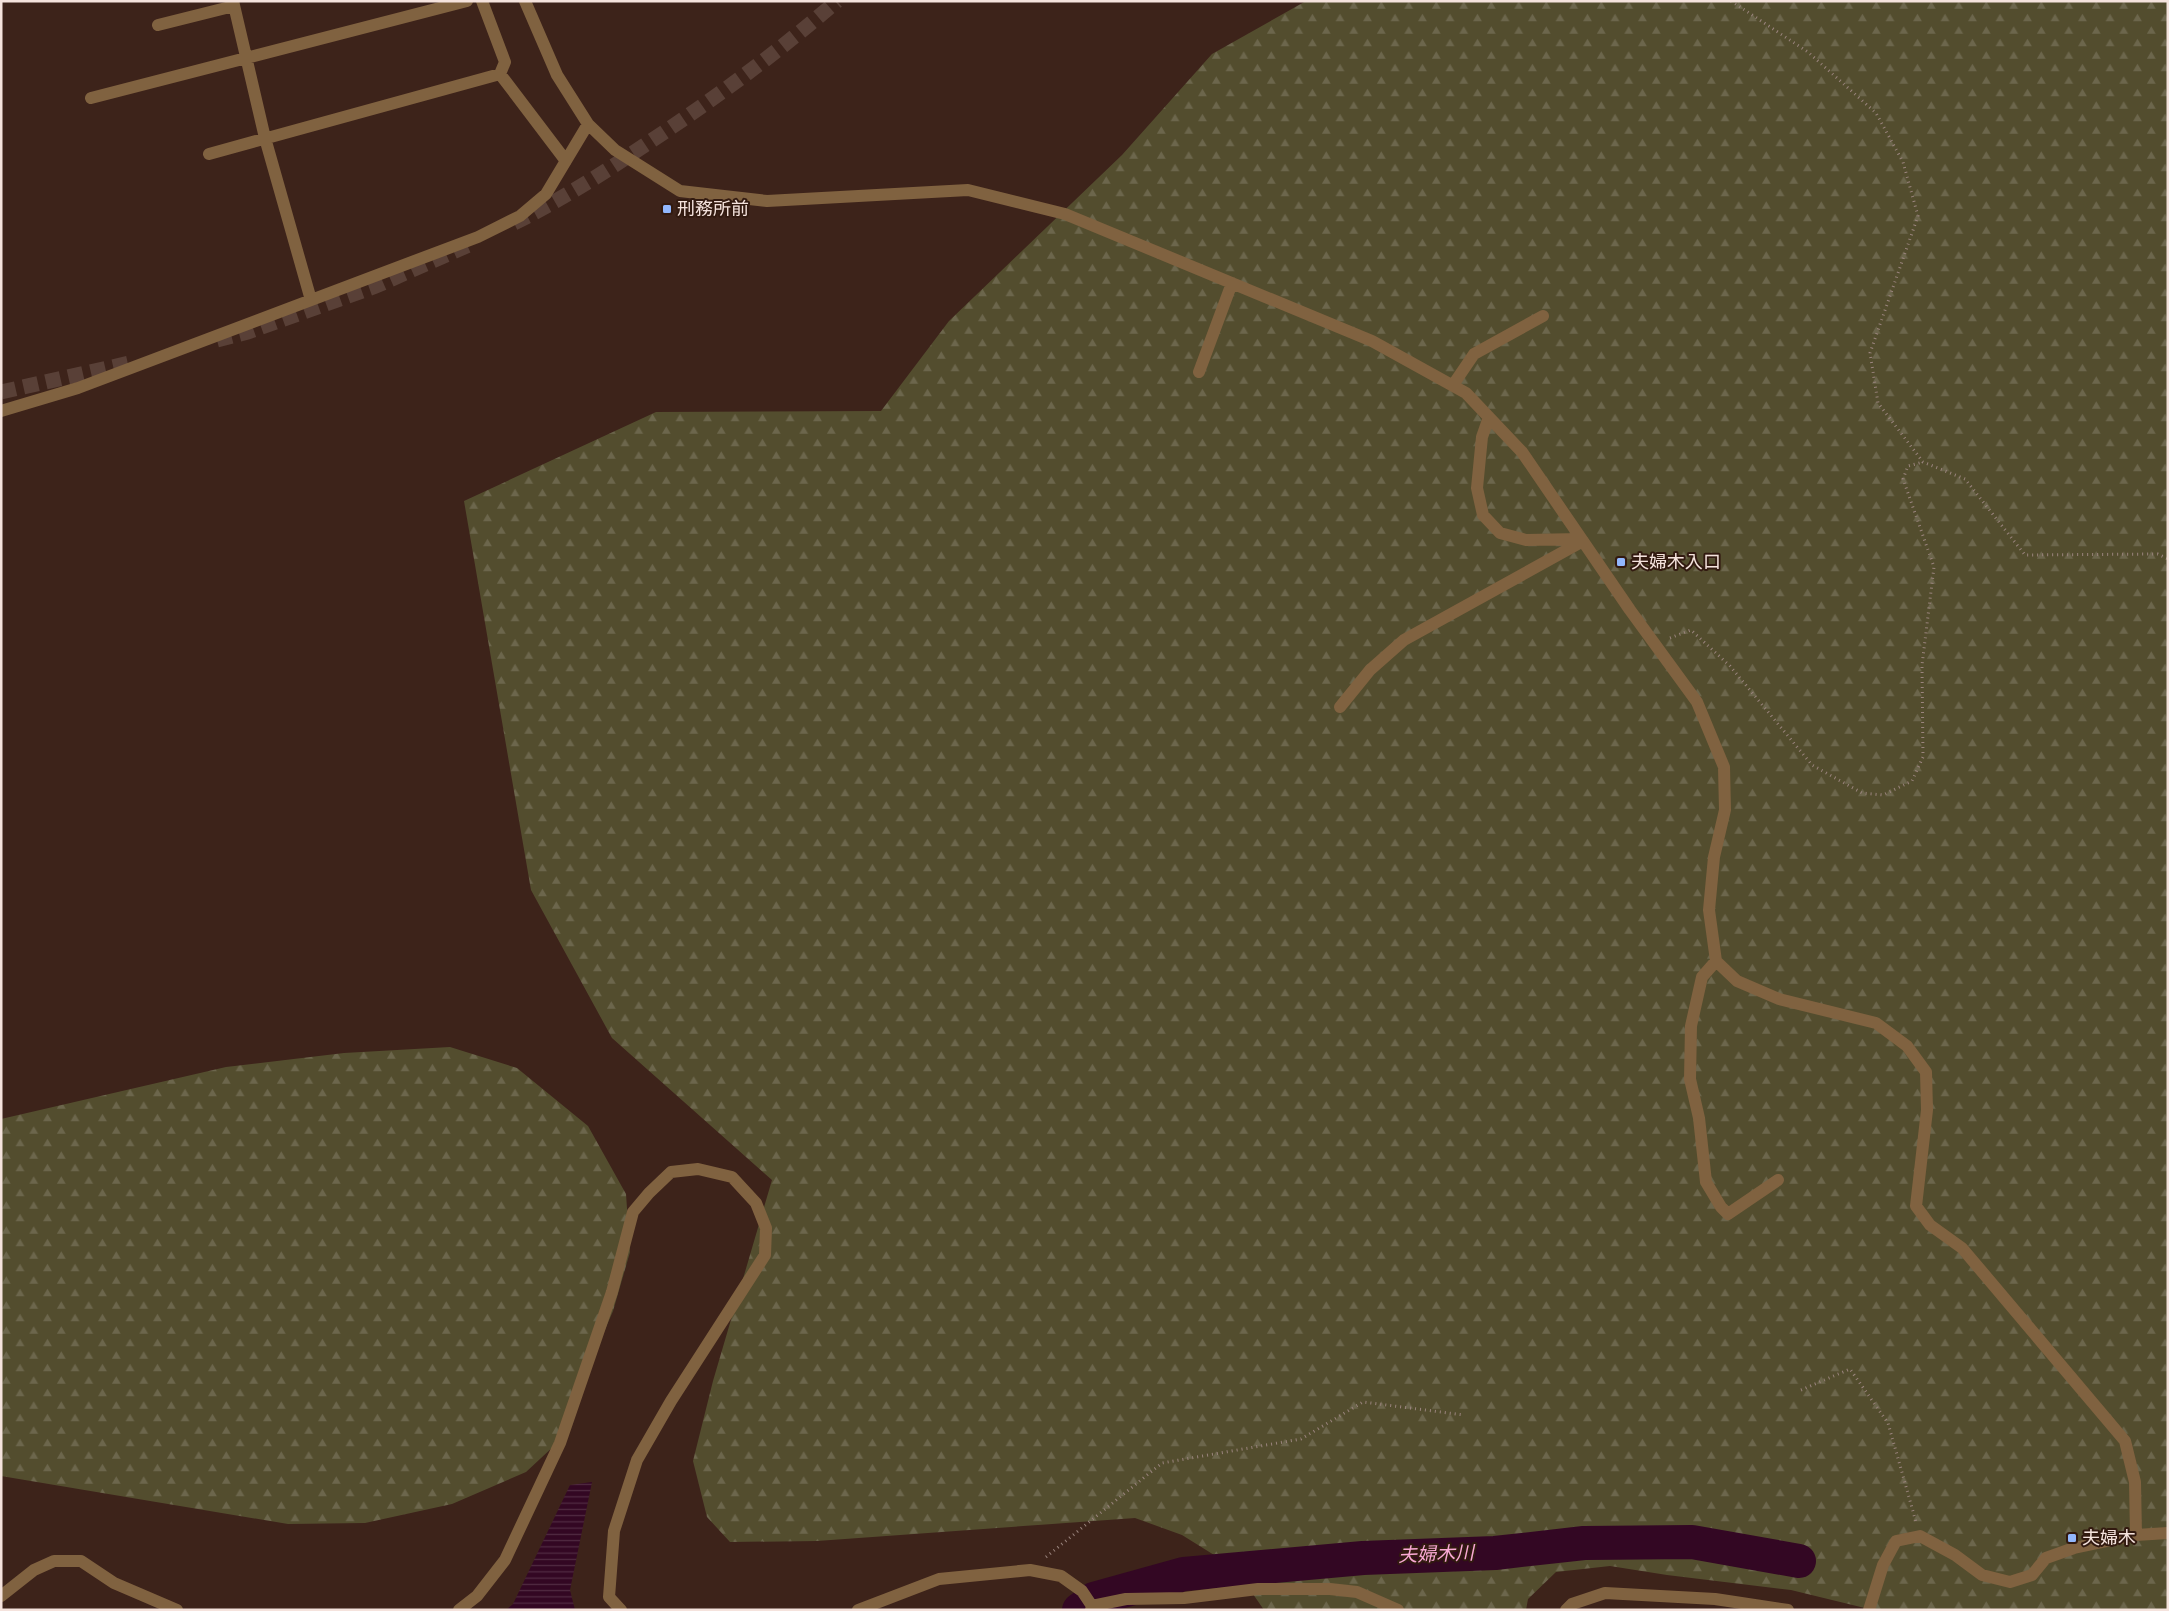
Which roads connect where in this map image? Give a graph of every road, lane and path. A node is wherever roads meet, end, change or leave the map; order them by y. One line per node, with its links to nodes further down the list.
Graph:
1 (467, 1): 7 (street)
2 (482, 1): 8 (street)
3 (525, 1): 10 (street)
4 (1731, 1): 21 (path)
5 (233, 4): 6 (street); 7 (street)
6 (158, 26)
7 (246, 59): 9 (street); 11 (street)
8 (500, 74): 11 (street); 13 (street)
9 (91, 98)
10 (588, 124): 13 (street); 14 (street)
11 (266, 138): 12 (street); 15 (street)
12 (209, 154)
13 (566, 161): 15 (street)
14 (1232, 283): 17 (street); 18 (street)
15 (311, 300): 19 (street)
16 (1543, 316): 18 (street)
17 (1199, 372)
18 (1452, 385): 20 (street)
19 (1, 411)
20 (1489, 417): 22 (street); 22 (street)
21 (1923, 462): 23 (path); 24 (path)
22 (1582, 540): 24 (street); 25 (street)
23 (2168, 560)
24 (1655, 644): 26 (street)
25 (1340, 707)
26 (1716, 961): 27 (street); 31 (street)
27 (1778, 1180)
28 (1801, 1390): 32 (path)
29 (1464, 1415): 33 (path)
30 (2168, 1533): 31 (street)
31 (2136, 1534): 32 (street)
32 (1920, 1536): 43 (street)
33 (1030, 1570): 35 (street); 39 (street)
34 (1, 1596): 36 (street)
35 (1092, 1608): 40 (street)
36 (178, 1610)
37 (459, 1610): 38 (street)
38 (621, 1610)
39 (858, 1610)
40 (1398, 1610)
41 (1566, 1610): 42 (street)
42 (1788, 1610)
43 (1869, 1610)

